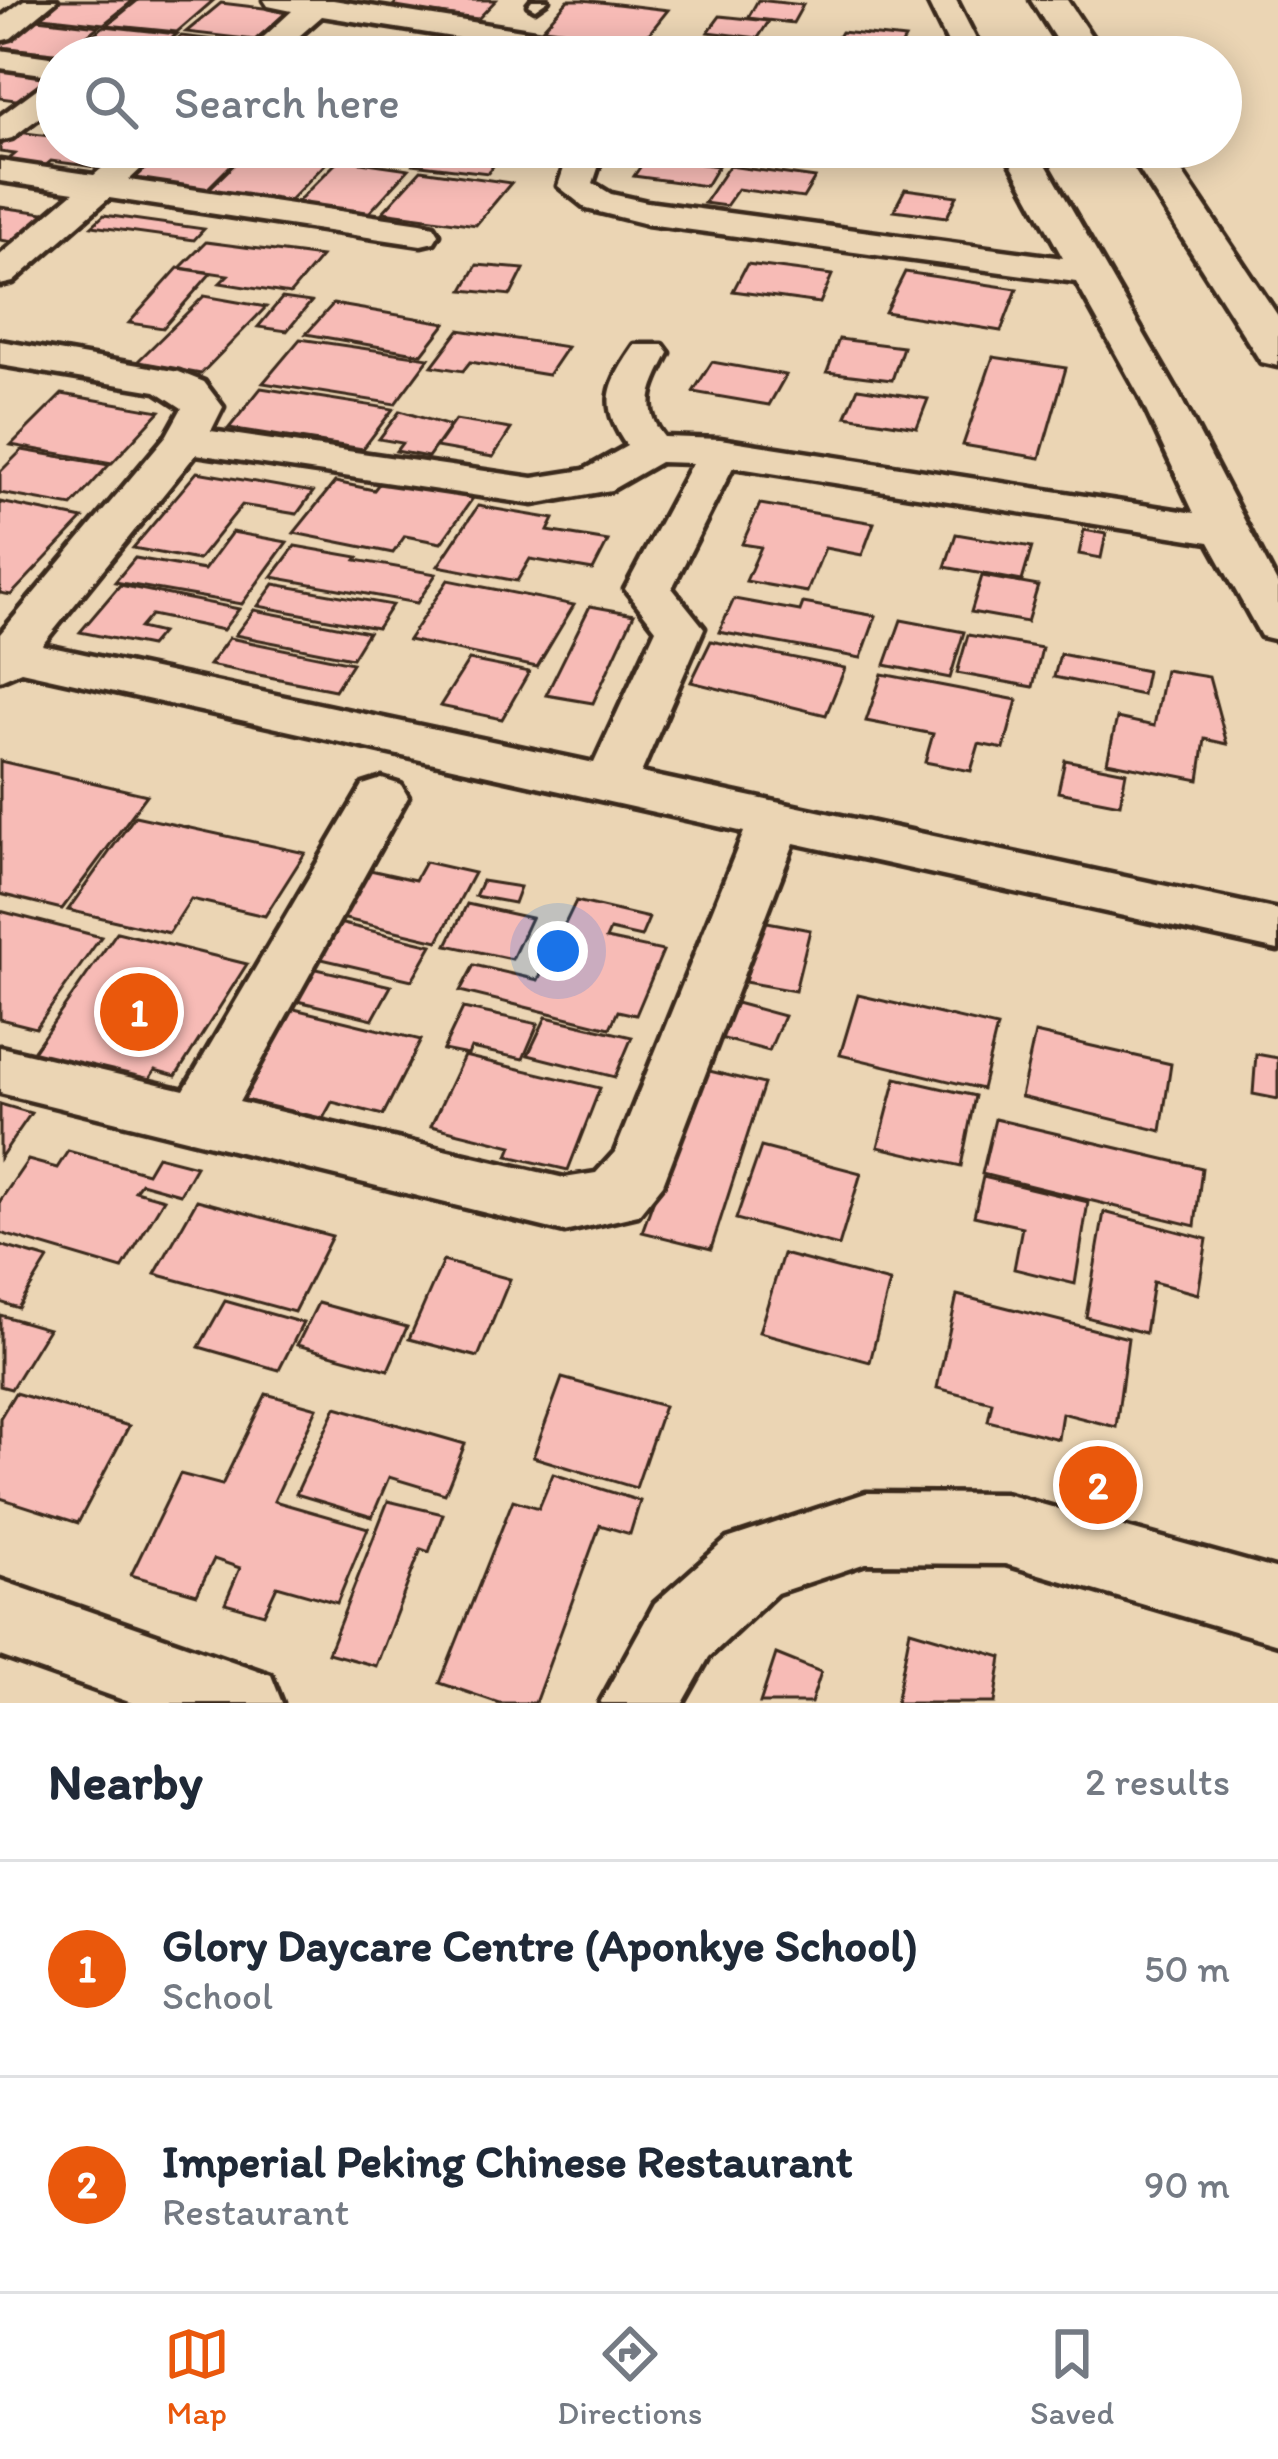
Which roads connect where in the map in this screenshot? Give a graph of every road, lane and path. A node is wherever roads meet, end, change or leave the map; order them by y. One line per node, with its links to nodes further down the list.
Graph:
1 (42, 0): 7 (street)
2 (278, 0): 5 (street)
3 (941, 0): 10 (street)
4 (1049, 0): 11 (main road)
5 (317, 4): 6 (street); 8 (street)
6 (367, 5): 9 (street)
7 (0, 32)
8 (280, 36)
9 (527, 36)
10 (959, 36)
11 (1072, 36)
12 (0, 59): 13 (street)
13 (36, 64)
14 (36, 104): 15 (street)
15 (0, 131)
16 (121, 168): 21 (street)
17 (581, 168): 23 (street)
18 (1031, 168): 23 (street)
19 (1159, 168): 25 (main road)
20 (0, 171): 21 (street)
21 (99, 185): 22 (street); 24 (street)
22 (421, 234)
23 (1093, 273): 31 (street)
24 (0, 274)
25 (1278, 352)
26 (0, 353): 28 (street)
27 (649, 353): 29 (street)
28 (184, 440): 29 (street); 33 (street)
29 (652, 449): 30 (street)
30 (719, 452): 31 (street); 34 (street)
31 (1225, 531): 32 (street)
32 (1278, 626)
33 (3, 657): 34 (street)
34 (610, 784): 36 (street)
35 (382, 797): 39 (street)
36 (775, 821): 37 (street); 39 (street)
37 (1278, 930)
38 (0, 1070): 39 (street)
39 (201, 1115)
40 (1278, 1607): 43 (street)
41 (0, 1618): 42 (street)
42 (244, 1703)
43 (640, 1703)

